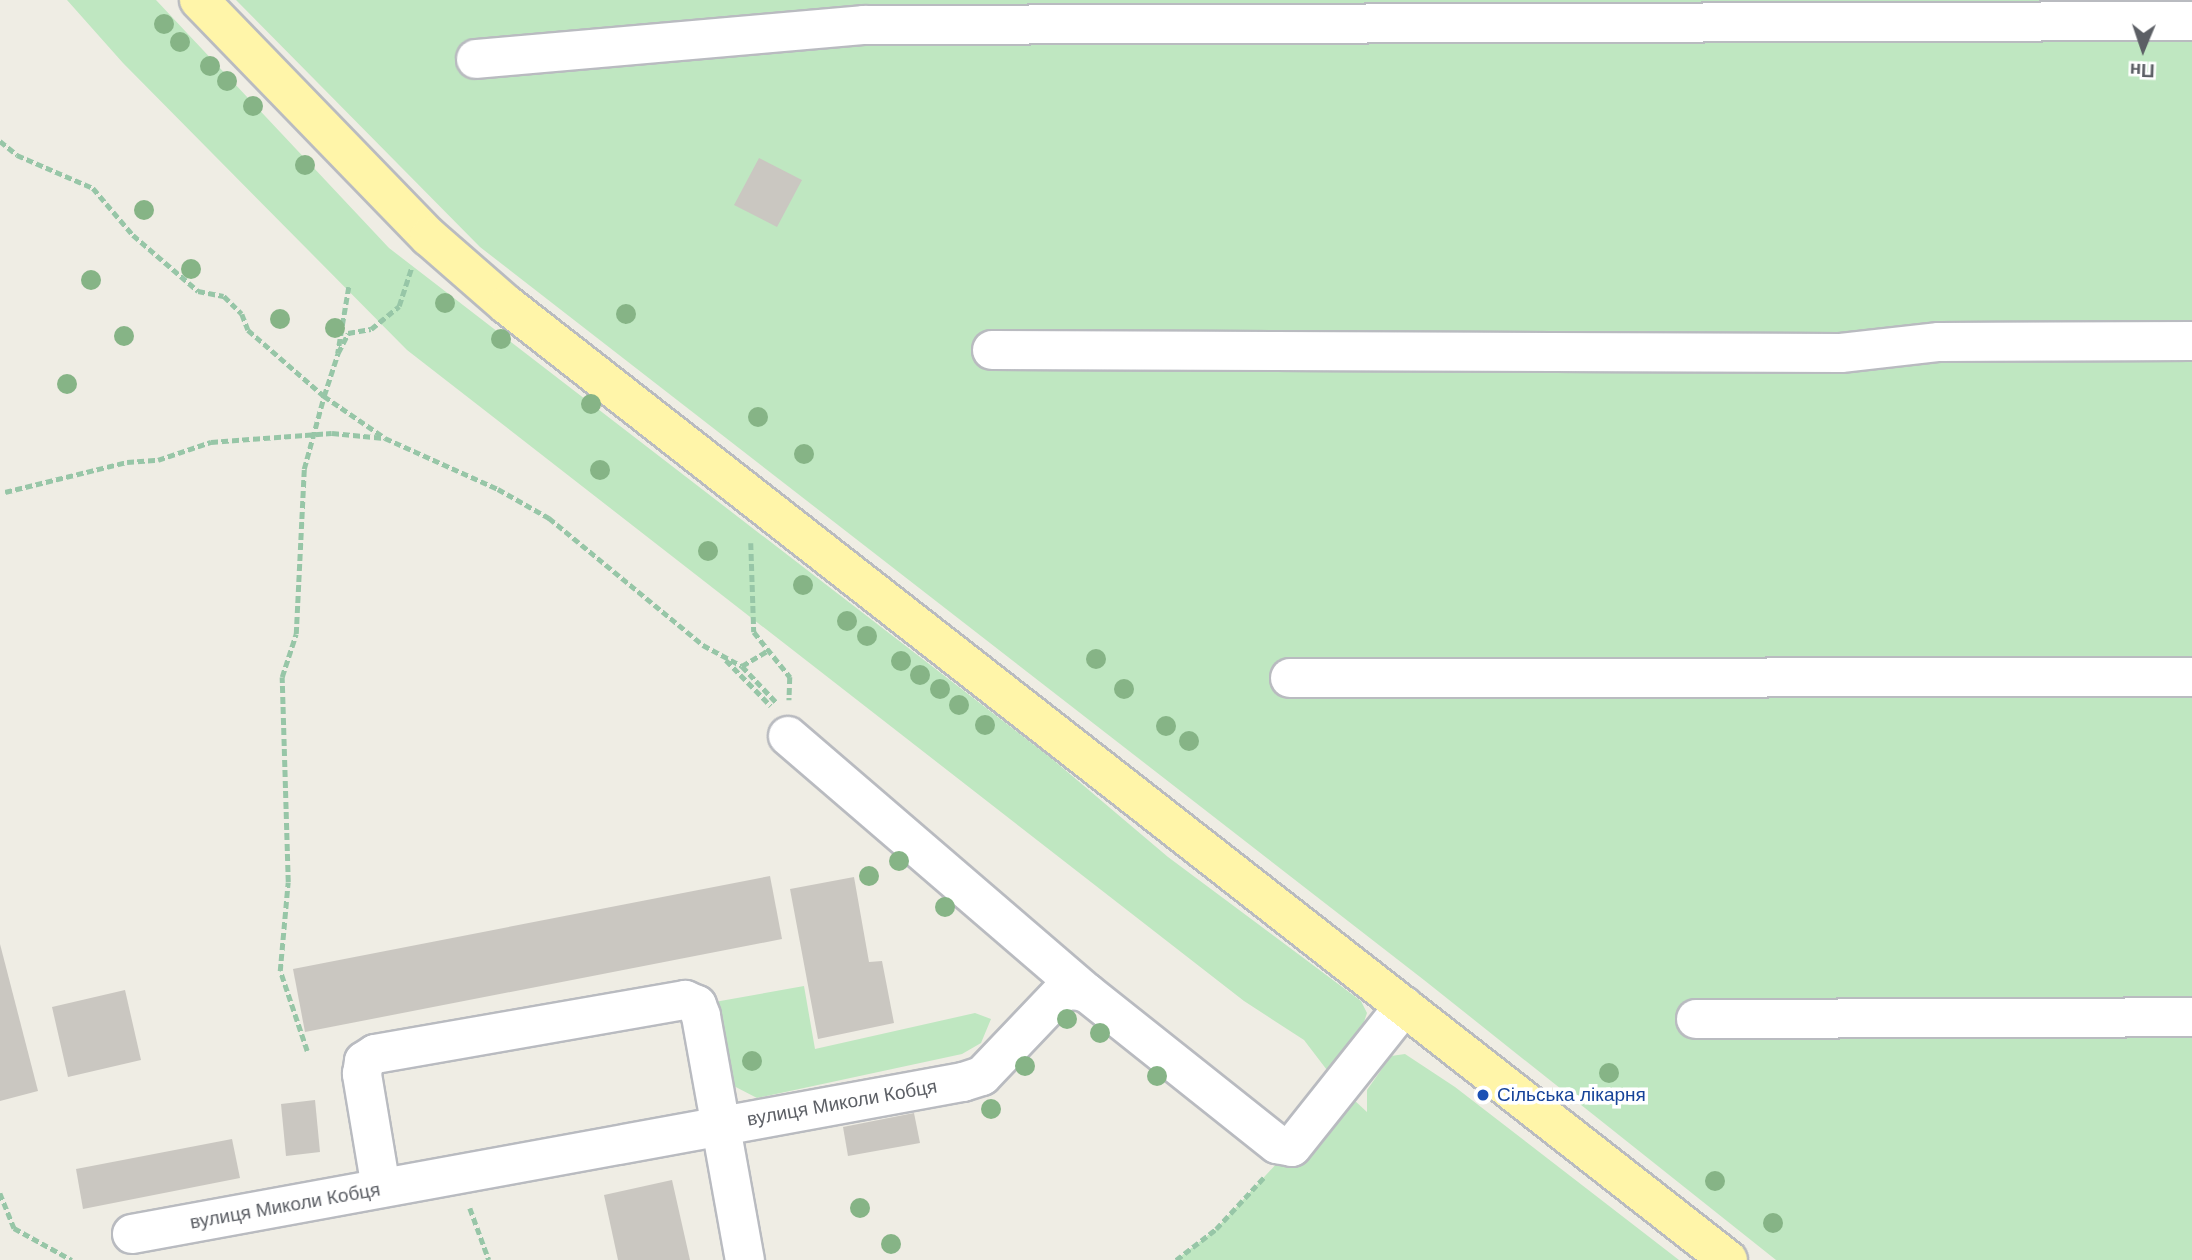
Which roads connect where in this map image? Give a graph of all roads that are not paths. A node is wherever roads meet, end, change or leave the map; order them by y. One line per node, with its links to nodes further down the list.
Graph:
1 (200, 0): 10 (main road)
2 (2192, 21): 3 (street)
3 (476, 59)
4 (2192, 341): 5 (street)
5 (992, 350)
6 (2192, 677): 7 (street)
7 (1290, 678)
8 (789, 725): 9 (street)
9 (1087, 993): 10 (street); 13 (street, вулиця Миколи Кобця)
10 (1404, 1006): 17 (main road)
11 (2192, 1017): 12 (street)
12 (1696, 1020)
13 (719, 1124): 14 (street, вулиця Миколи Кобця); 14 (street); 16 (street)
14 (381, 1188): 15 (street, вулиця Миколи Кобця)
15 (132, 1234)
16 (745, 1260)
17 (1728, 1260)

